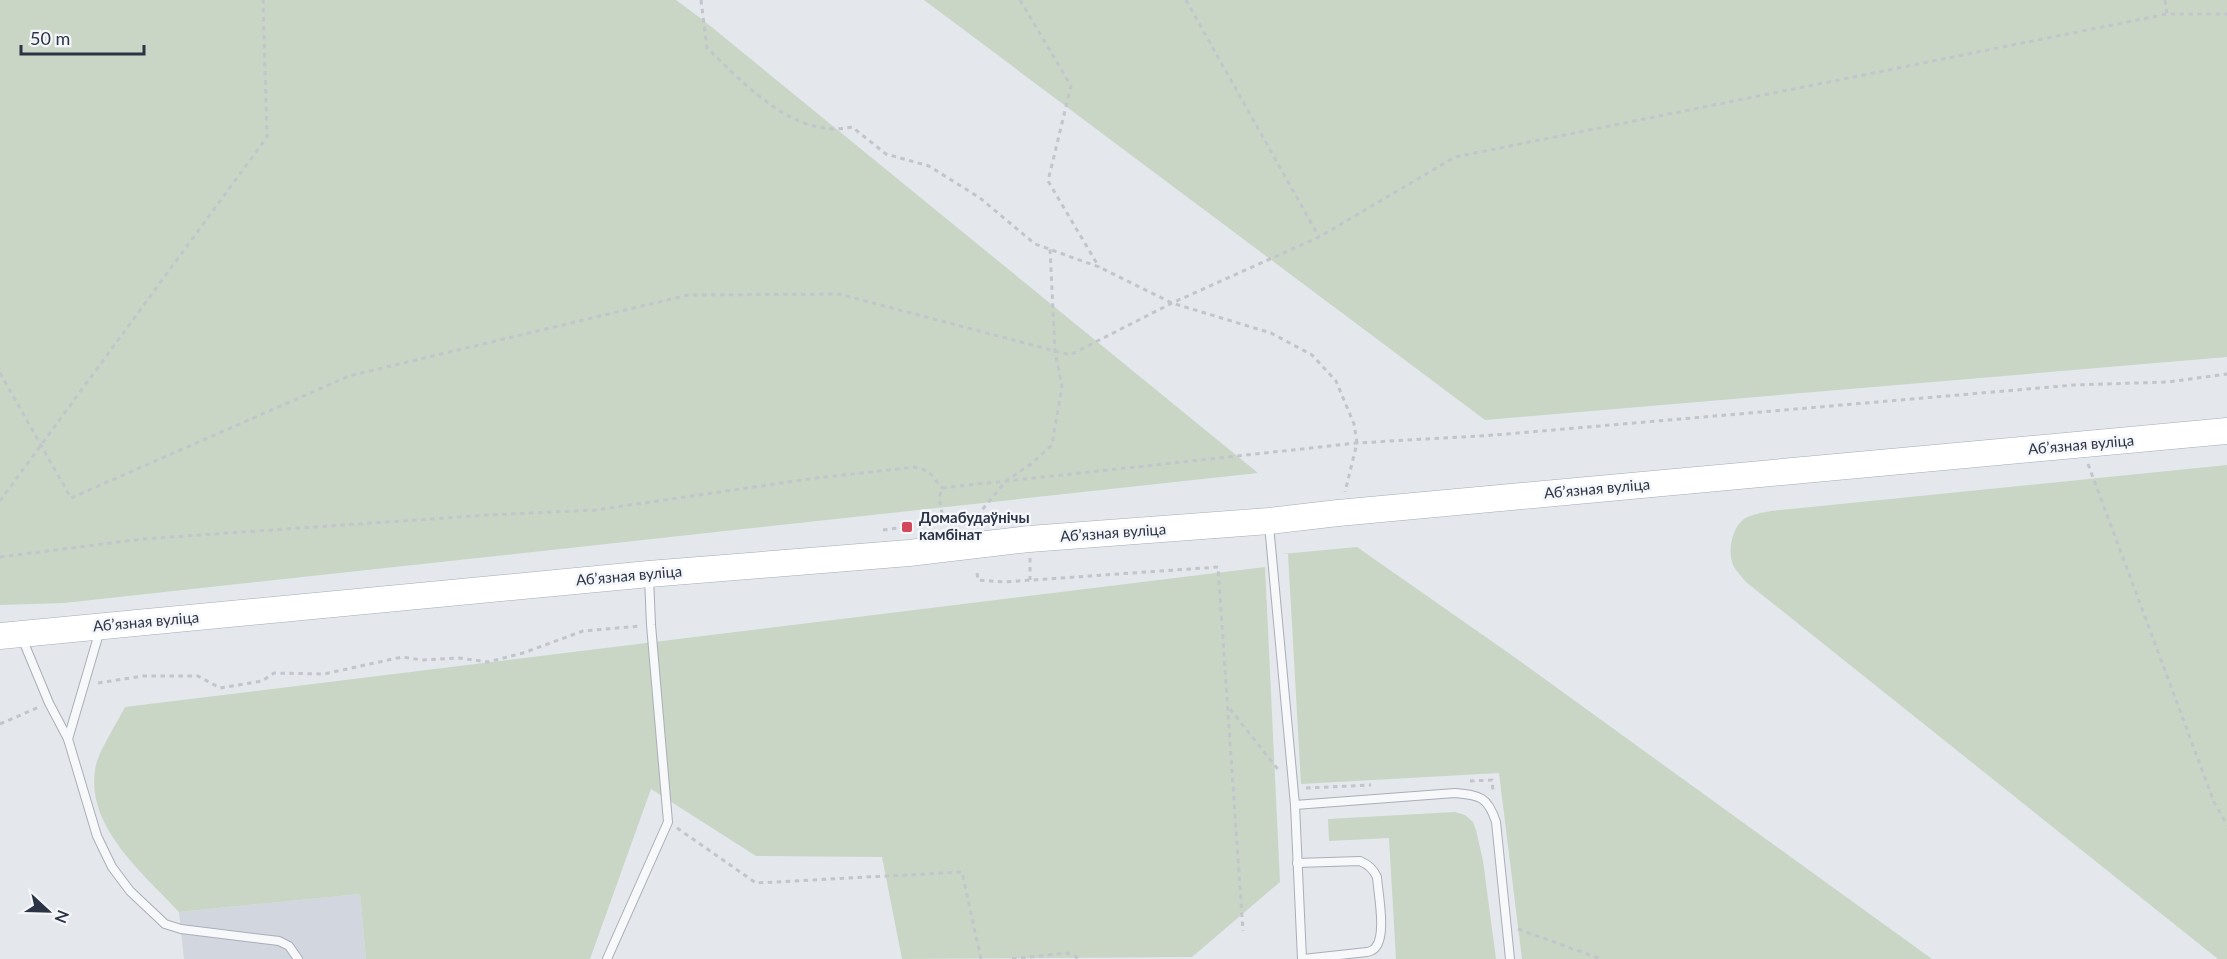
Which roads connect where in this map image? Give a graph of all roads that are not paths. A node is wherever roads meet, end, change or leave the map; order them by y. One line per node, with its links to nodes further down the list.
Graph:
1 (2227, 431): 2 (main road, Абʼязная вуліца)
2 (1269, 521): 3 (main road, Абʼязная вуліца); 7 (lane)
3 (649, 574): 4 (main road, Абʼязная вуліца); 10 (lane)
4 (100, 627): 5 (main road, Абʼязная вуліца); 6 (lane)
5 (10, 635): 6 (lane)
6 (68, 739): 9 (lane)
7 (1294, 805): 8 (lane); 12 (lane)
8 (1297, 863): 11 (lane); 11 (lane)
9 (298, 959)
10 (607, 959)
11 (1303, 959)
12 (1510, 959)

